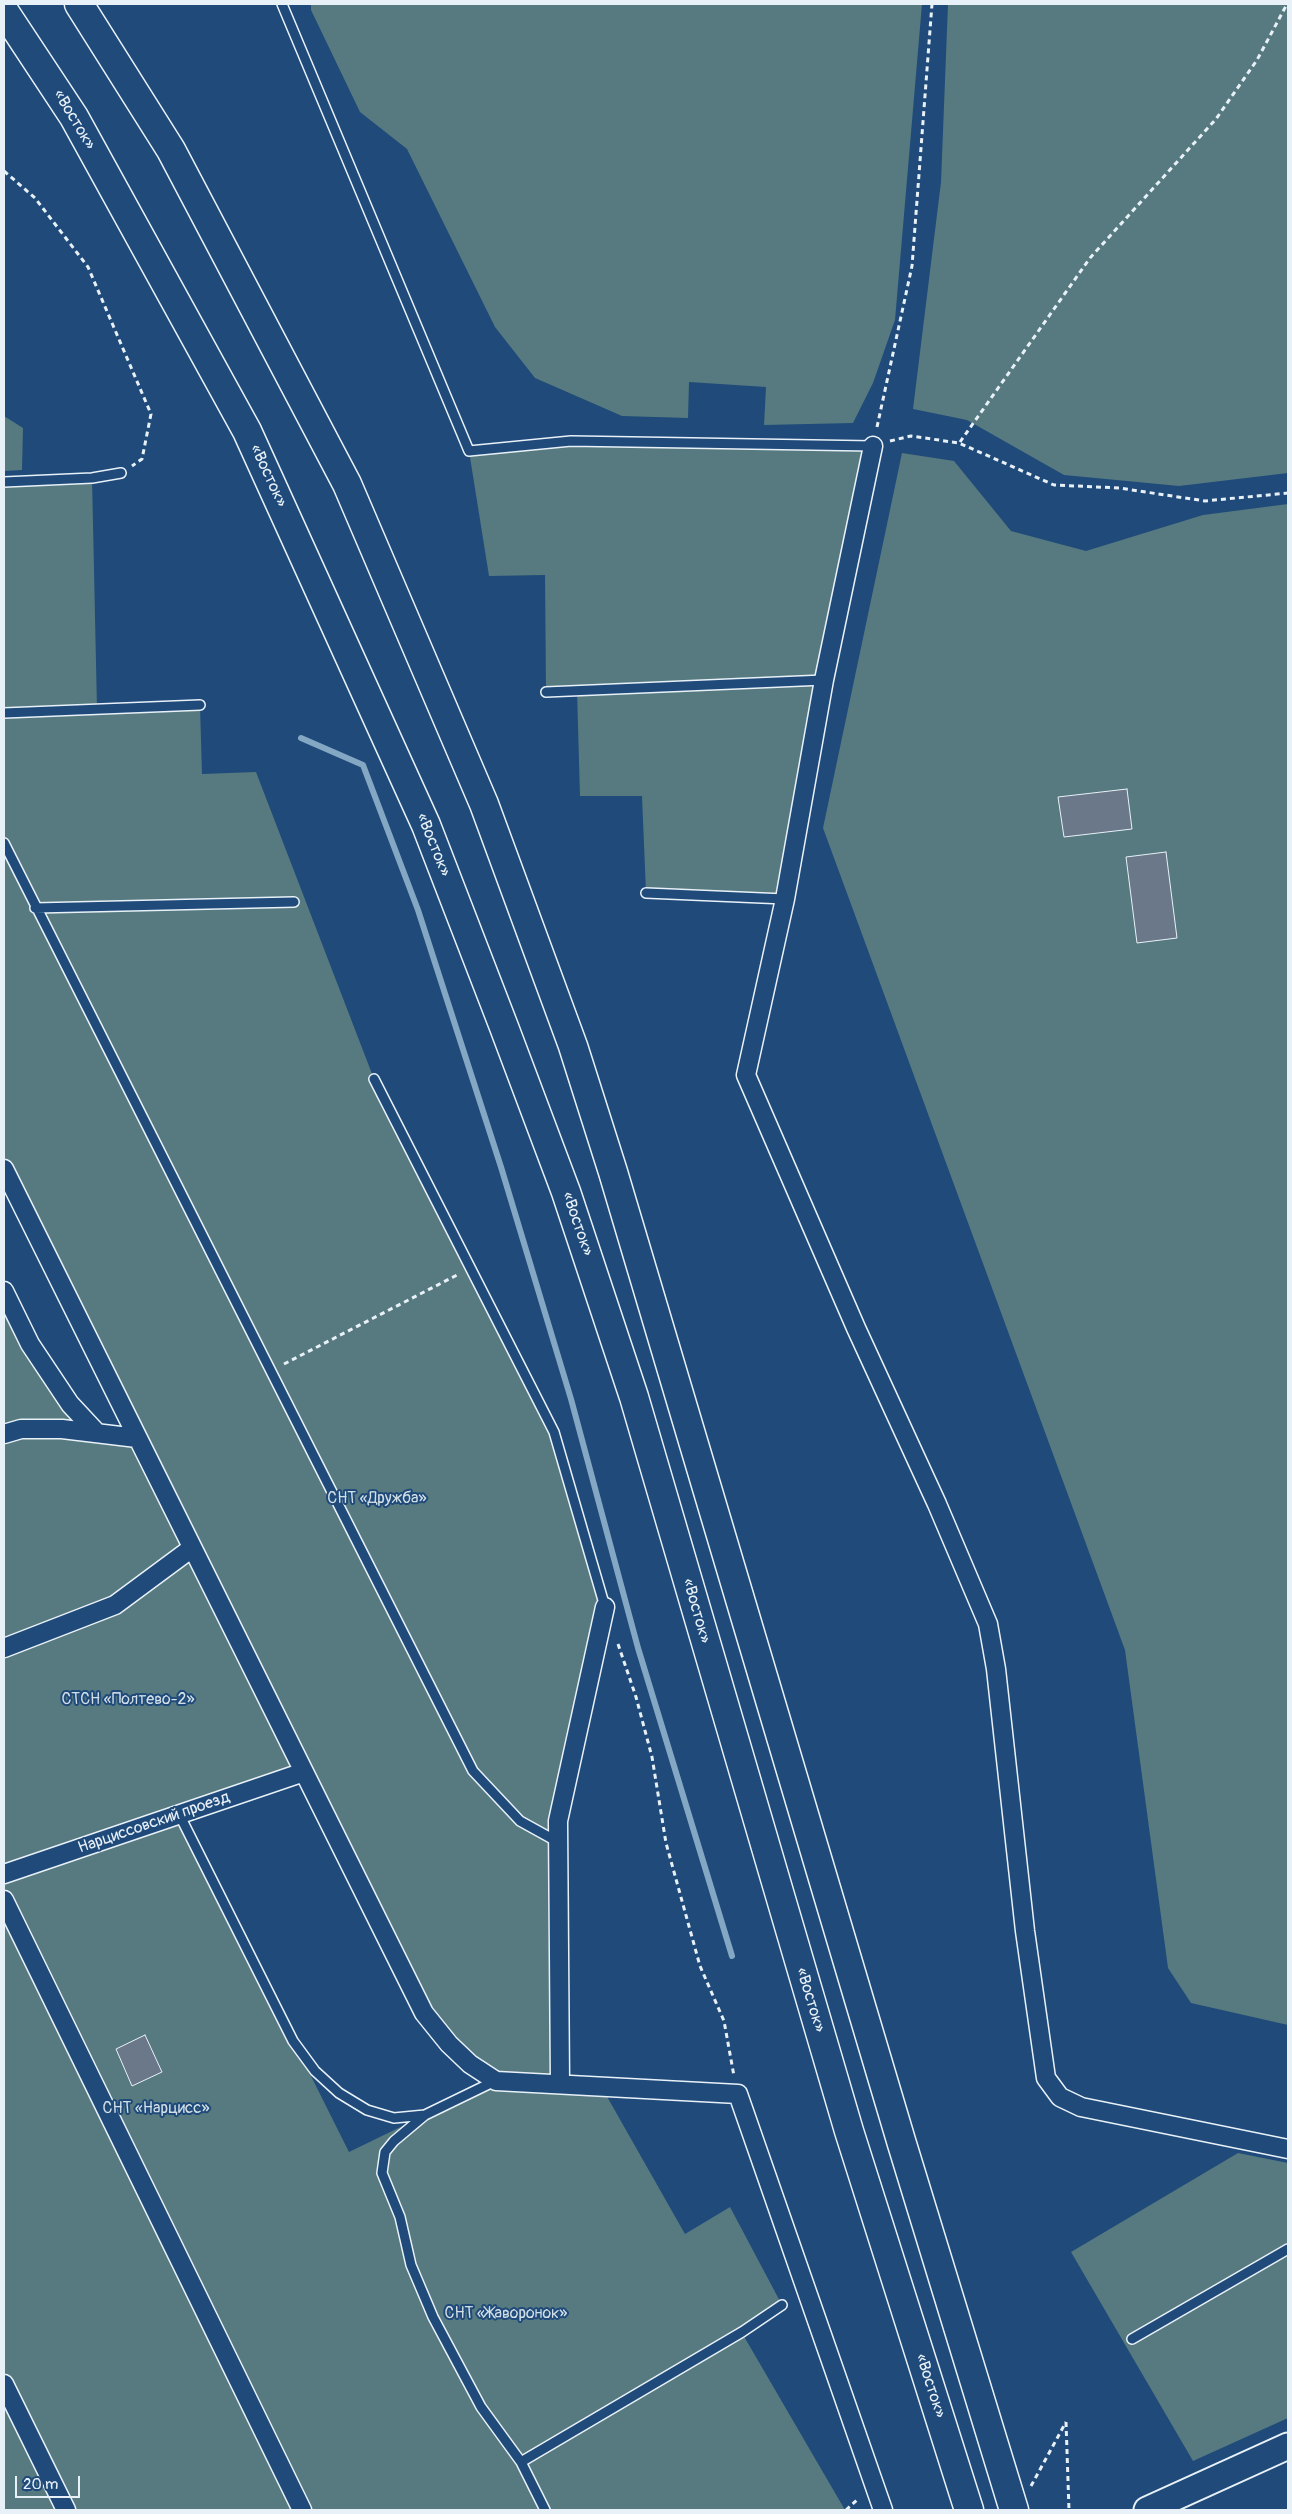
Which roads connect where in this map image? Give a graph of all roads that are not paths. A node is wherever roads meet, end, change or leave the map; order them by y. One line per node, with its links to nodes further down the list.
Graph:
1 (79, 4): 40 (highway)
2 (282, 4): 4 (lane)
3 (4, 11): 45 (highway, «Восток»)
4 (873, 446): 7 (street)
5 (121, 473): 6 (lane)
6 (4, 482)
7 (824, 680): 8 (lane); 13 (street)
8 (546, 692)
9 (200, 705): 10 (lane)
10 (4, 712)
11 (4, 842): 15 (lane)
12 (646, 893): 13 (lane)
13 (785, 900): 33 (street)
14 (294, 902): 15 (lane)
15 (35, 908): 27 (lane)
16 (374, 1080): 23 (lane)
17 (4, 1169): 21 (street)
18 (4, 1291): 19 (street)
19 (97, 1433): 20 (street); 21 (street)
20 (4, 1434)
21 (137, 1438): 22 (street)
22 (192, 1548): 24 (street); 25 (street)
23 (605, 1607): 27 (street)
24 (4, 1648)
25 (304, 1772): 26 (street, Нарциссовский проезд); 30 (street)
26 (179, 1814): 28 (street, Нарциссовский проезд); 32 (lane)
27 (558, 1842): 31 (street)
28 (4, 1874)
29 (4, 1900): 42 (street)
30 (496, 2081): 31 (street); 32 (lane)
31 (560, 2084): 44 (street)
32 (426, 2115): 39 (lane)
33 (1288, 2149)
34 (1288, 2249): 36 (lane)
35 (782, 2305): 39 (lane)
36 (1132, 2340)
37 (4, 2384): 41 (street)
38 (1288, 2446): 46 (street)
39 (521, 2462): 43 (lane)
40 (1012, 2502)
41 (66, 2510)
42 (302, 2510)
43 (546, 2510)
44 (883, 2510)
45 (969, 2510)
46 (1147, 2510)

